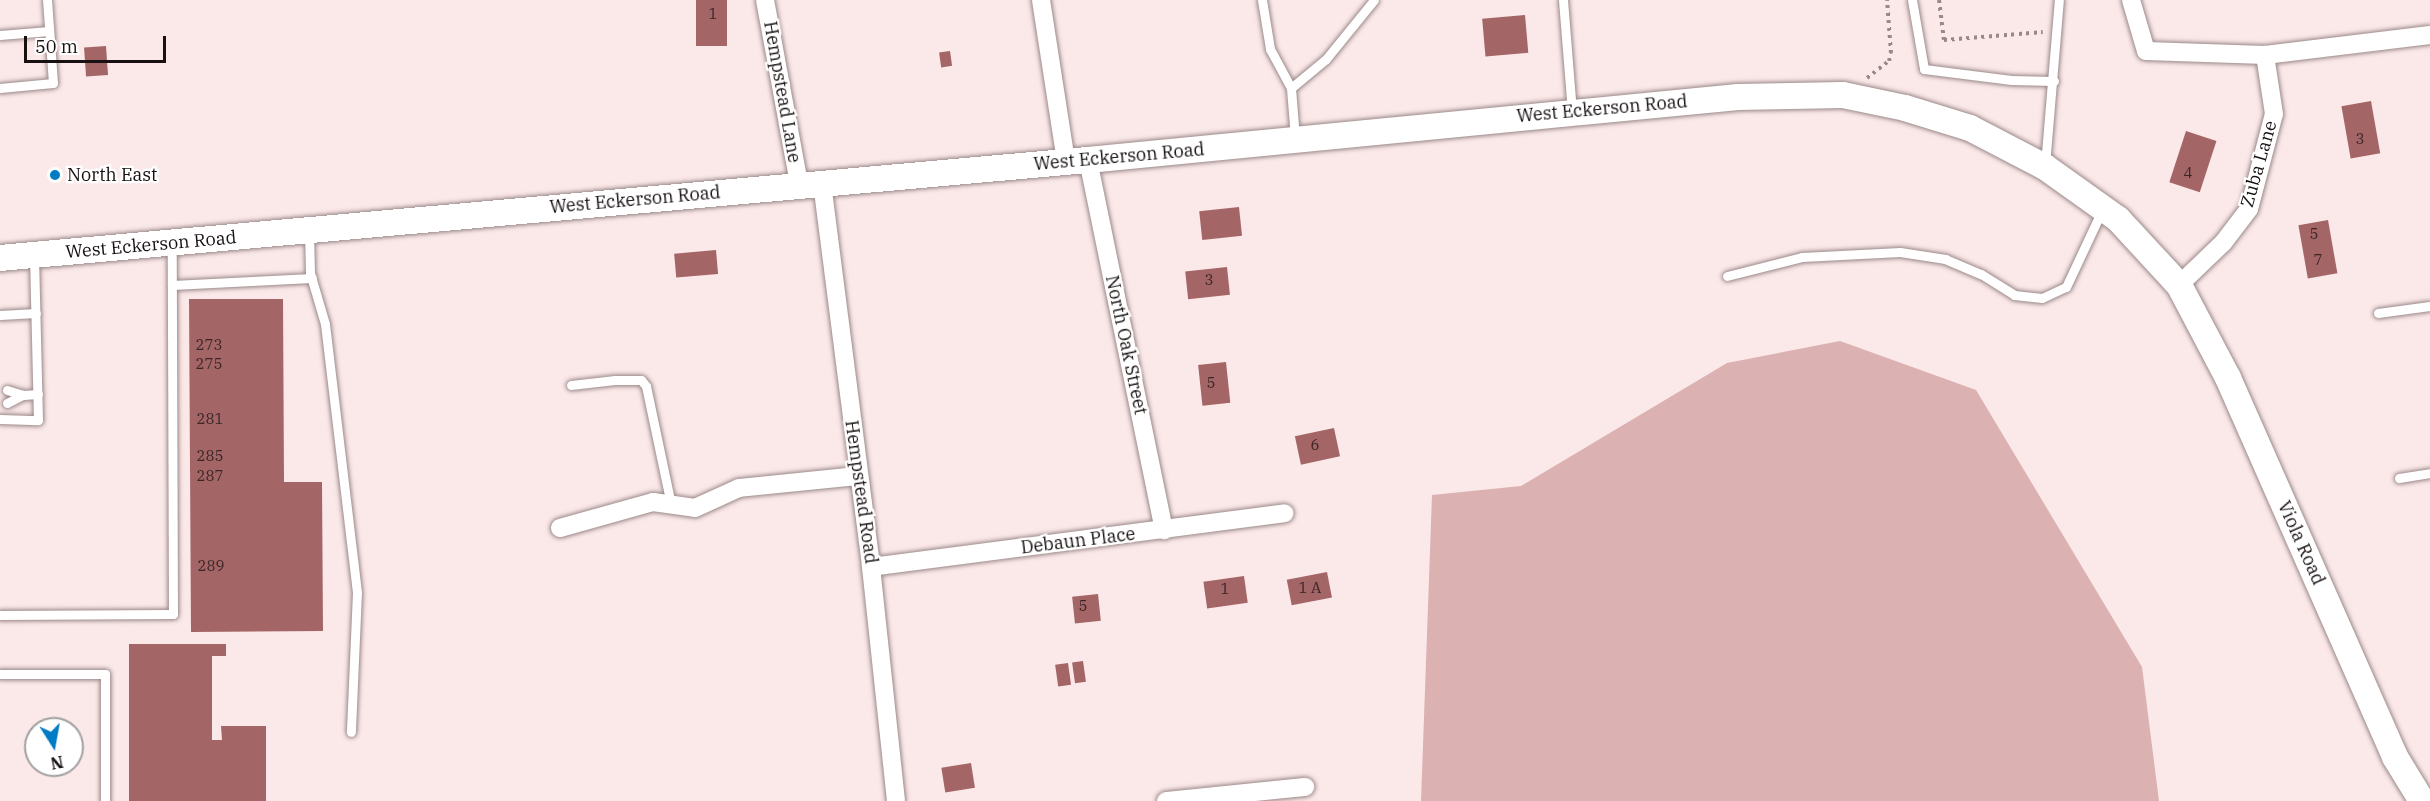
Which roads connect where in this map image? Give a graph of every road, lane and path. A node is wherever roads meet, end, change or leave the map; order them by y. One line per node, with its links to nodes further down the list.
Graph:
1 (46, 0): 12 (lane)
2 (765, 0): 25 (street, Hempstead Lane)
3 (1041, 0): 23 (street, North Oak Street)
4 (1262, 0): 20 (lane)
5 (1374, 0): 20 (lane)
6 (1563, 0): 21 (lane)
7 (1887, 0): 17 (path)
8 (1912, 0): 18 (lane)
9 (1939, 0): 13 (path)
10 (2059, 0): 13 (lane)
11 (2131, 0): 16 (street)
12 (49, 31): 14 (lane); 19 (lane)
13 (2057, 31): 18 (lane)
14 (0, 35)
15 (2430, 35): 16 (street)
16 (2265, 55): 34 (street, Zuba Lane)
17 (1864, 80)
18 (2054, 81): 24 (lane)
19 (0, 88)
20 (1291, 88): 22 (lane)
21 (1572, 112): 22 (street, West Eckerson Road); 24 (street, West Eckerson Road)
22 (1295, 140): 23 (street, West Eckerson Road)
23 (1077, 161): 25 (street, West Eckerson Road); 51 (street, North Oak Street)
24 (2045, 167): 26 (street, West Eckerson Road)
25 (811, 183): 27 (street, West Eckerson Road); 46 (street, Hempstead Road)
26 (2103, 208): 31 (lane); 34 (street, West Eckerson Road)
27 (309, 231): 28 (street, West Eckerson Road); 32 (lane)
28 (172, 244): 29 (street, West Eckerson Road); 33 (lane)
29 (34, 255): 30 (street, West Eckerson Road); 36 (lane)
30 (0, 258)
31 (1727, 276)
32 (312, 278): 33 (lane); 55 (lane)
33 (172, 285): 53 (lane)
34 (2179, 285): 60 (street, Viola Road)
35 (2430, 306): 37 (lane)
36 (36, 313): 38 (lane); 41 (lane)
37 (2378, 313)
38 (0, 315)
39 (571, 385): 48 (lane)
40 (7, 390): 42 (lane)
41 (38, 394): 42 (lane); 44 (lane)
42 (23, 395): 43 (lane)
43 (7, 403)
44 (0, 419)
45 (2430, 473): 47 (lane)
46 (858, 476): 48 (street); 52 (street, Hempstead Road)
47 (2399, 478)
48 (671, 505): 50 (street)
49 (1284, 513): 51 (street, Debaun Place)
50 (560, 528)
51 (1164, 530): 52 (street, Debaun Place)
52 (871, 567): 58 (street, Hempstead Road)
53 (0, 615)
54 (0, 674): 57 (lane)
55 (351, 732)
56 (1305, 787): 59 (street)
57 (105, 801)
58 (896, 801)
59 (1166, 801)
60 (2422, 801)

